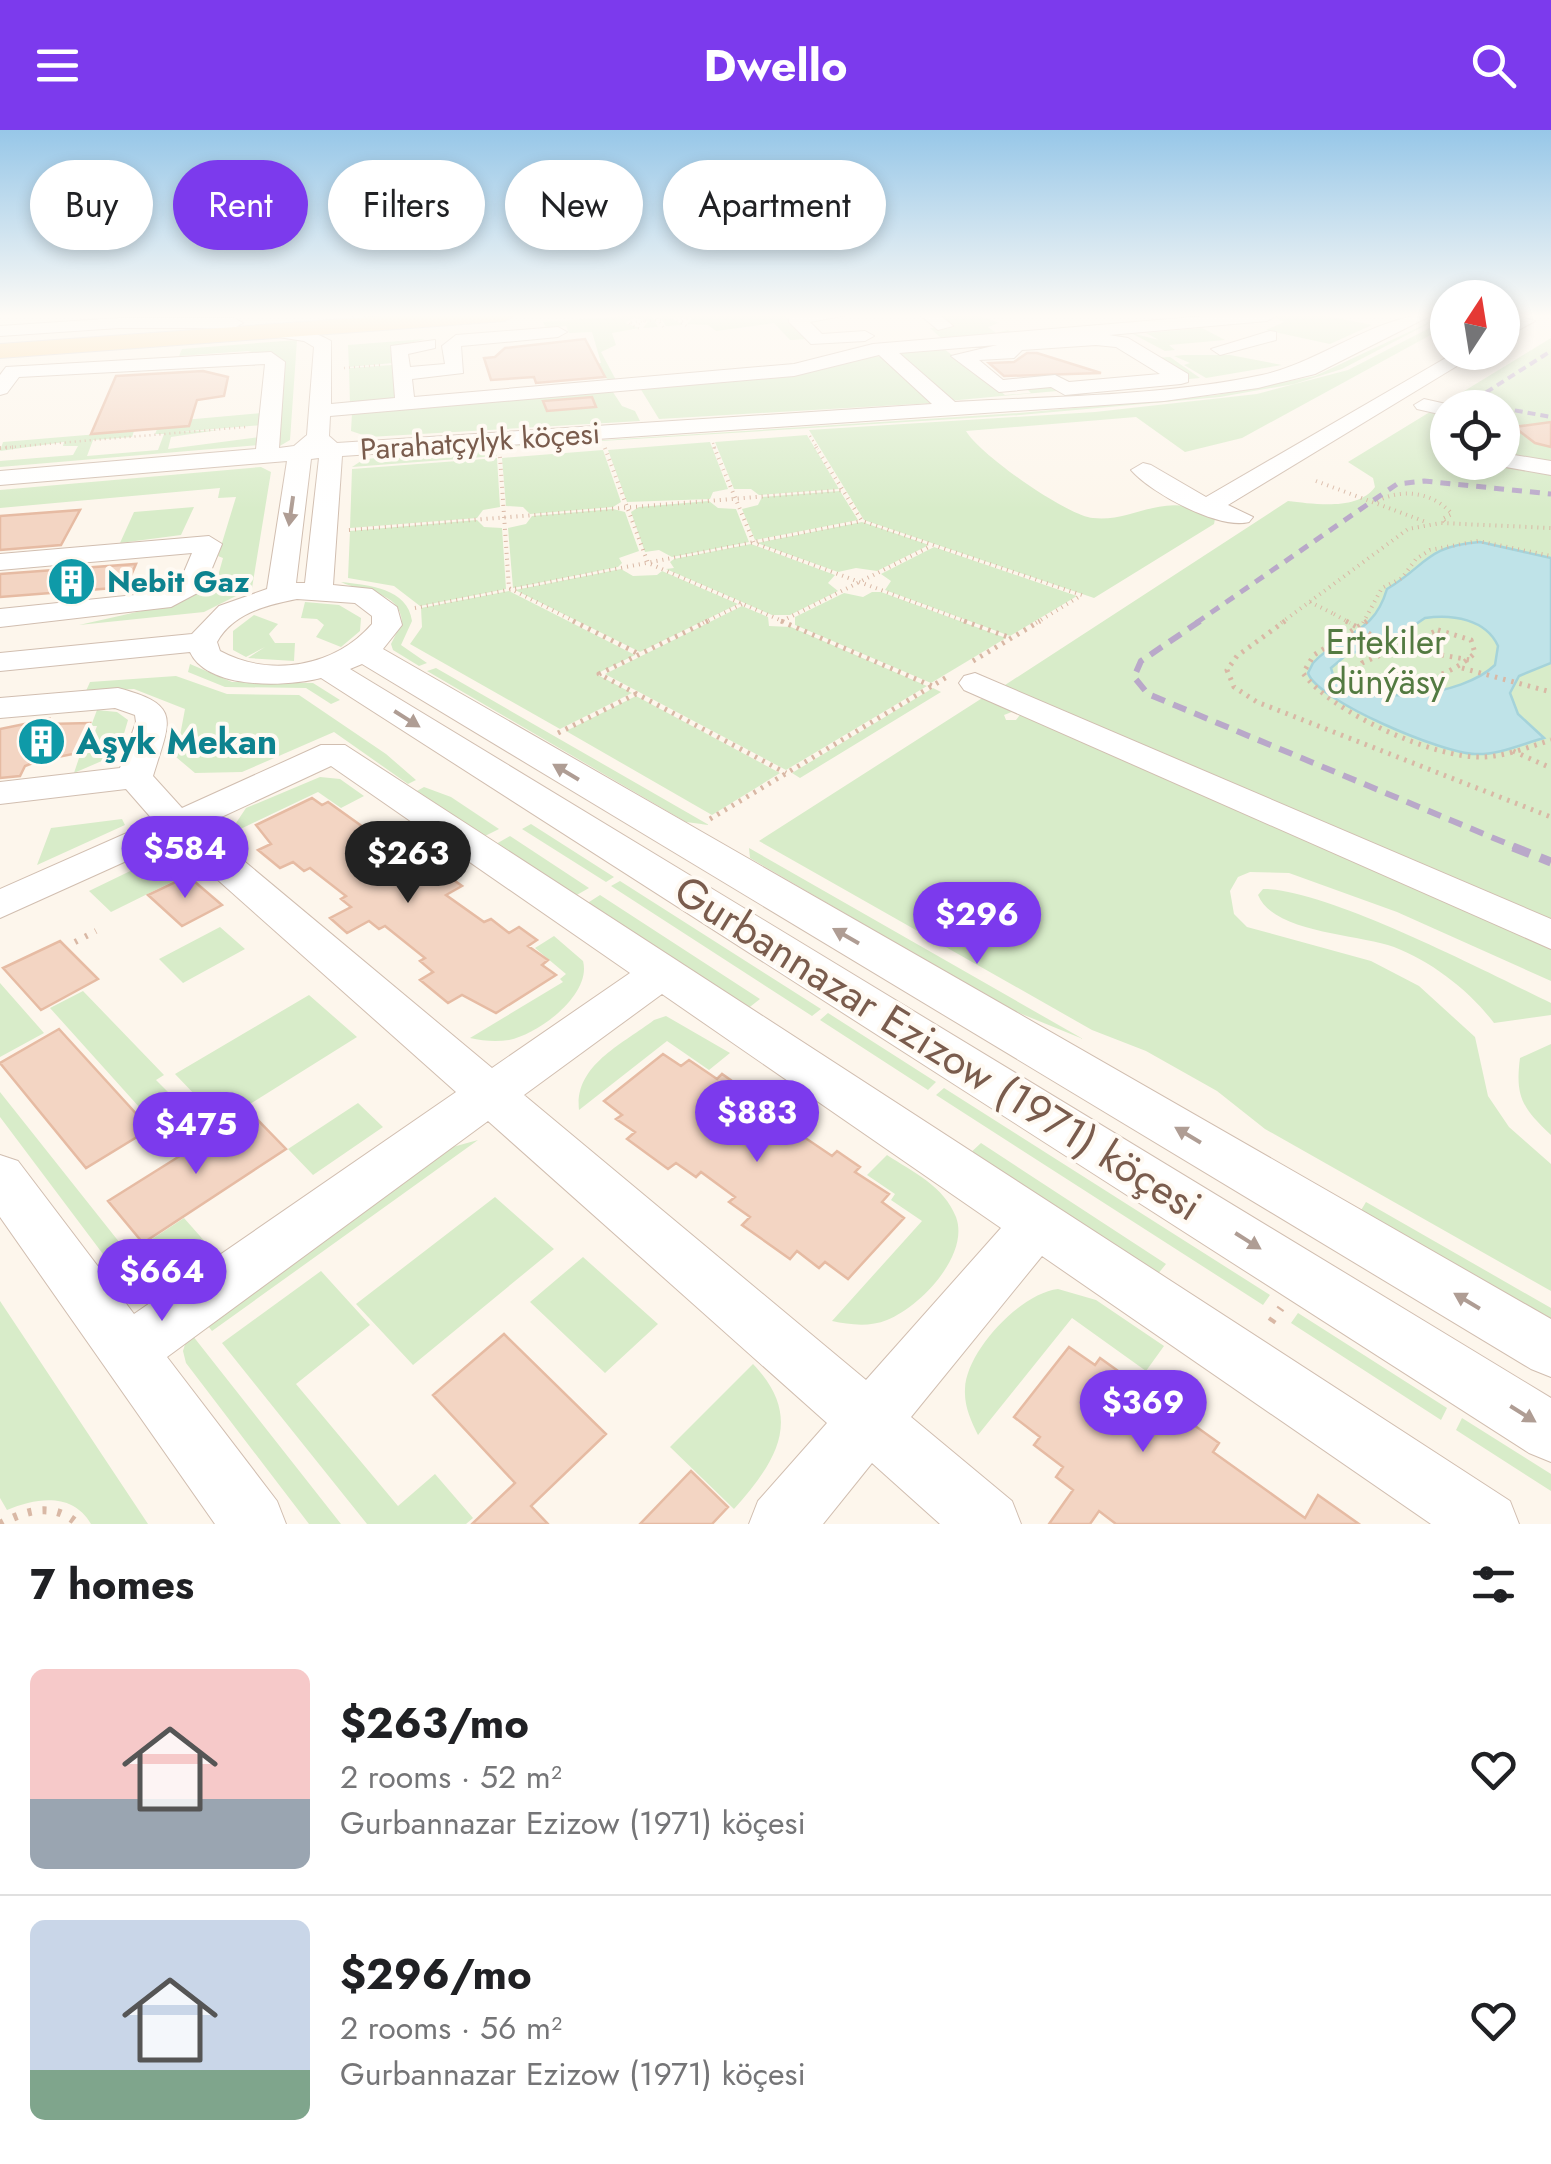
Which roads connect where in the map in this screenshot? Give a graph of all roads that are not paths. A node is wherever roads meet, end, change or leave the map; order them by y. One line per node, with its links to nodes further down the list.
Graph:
1 (273, 379): 19 (street)
2 (321, 379): 18 (street)
3 (402, 379): 13 (street)
4 (693, 379): 12 (street)
5 (918, 379): 16 (street)
6 (990, 379): 7 (street)
7 (1169, 379)
8 (1273, 379): 16 (street, Parahatçylyk köçesi)
9 (1381, 379): 11 (street)
10 (1425, 379): 24 (street)
11 (1378, 381)
12 (627, 385): 13 (street); 17 (street)
13 (405, 404): 18 (street)
14 (1424, 404): 15 (street)
15 (1430, 406)
16 (952, 411): 17 (street, Parahatçylyk köçesi)
17 (654, 429): 18 (street, Parahatçylyk köçesi)
18 (317, 438): 19 (street, Parahatçylyk köçesi); 27 (street); 28 (street, one-way to 28)
19 (267, 455): 23 (street, Parahatçylyk köçesi)
20 (1520, 463): 21 (street)
21 (1551, 468)
22 (1143, 470): 24 (street)
23 (0, 478)
24 (1206, 507): 25 (street)
25 (1240, 517)
26 (0, 562): 29 (street)
27 (318, 590): 28 (street); 31 (street)
28 (280, 594): 30 (street)
29 (0, 618)
30 (202, 642): 31 (street); 32 (street)
31 (344, 659): 44 (street, Gurbannazar Ezizow (1971) köçesi, one-way to 31); 47 (street, Gurbannazar Ezizow (1971) köçesi, one-way to 47)
32 (0, 662)
33 (962, 675): 39 (street)
34 (0, 708): 35 (street)
35 (135, 777): 36 (street); 37 (street)
36 (0, 793)
37 (177, 824): 38 (street); 40 (street); 41 (street)
38 (0, 905)
39 (1551, 934)
40 (662, 972): 41 (street); 43 (street)
41 (490, 1094): 45 (street); 46 (street)
42 (0, 1176): 45 (street)
43 (1038, 1223): 46 (street); 51 (street)
44 (1551, 1350)
45 (128, 1351): 48 (street)
46 (868, 1422): 49 (street); 50 (street)
47 (1551, 1432)
48 (254, 1524)
49 (781, 1524)
50 (989, 1524)
51 (1487, 1524)

